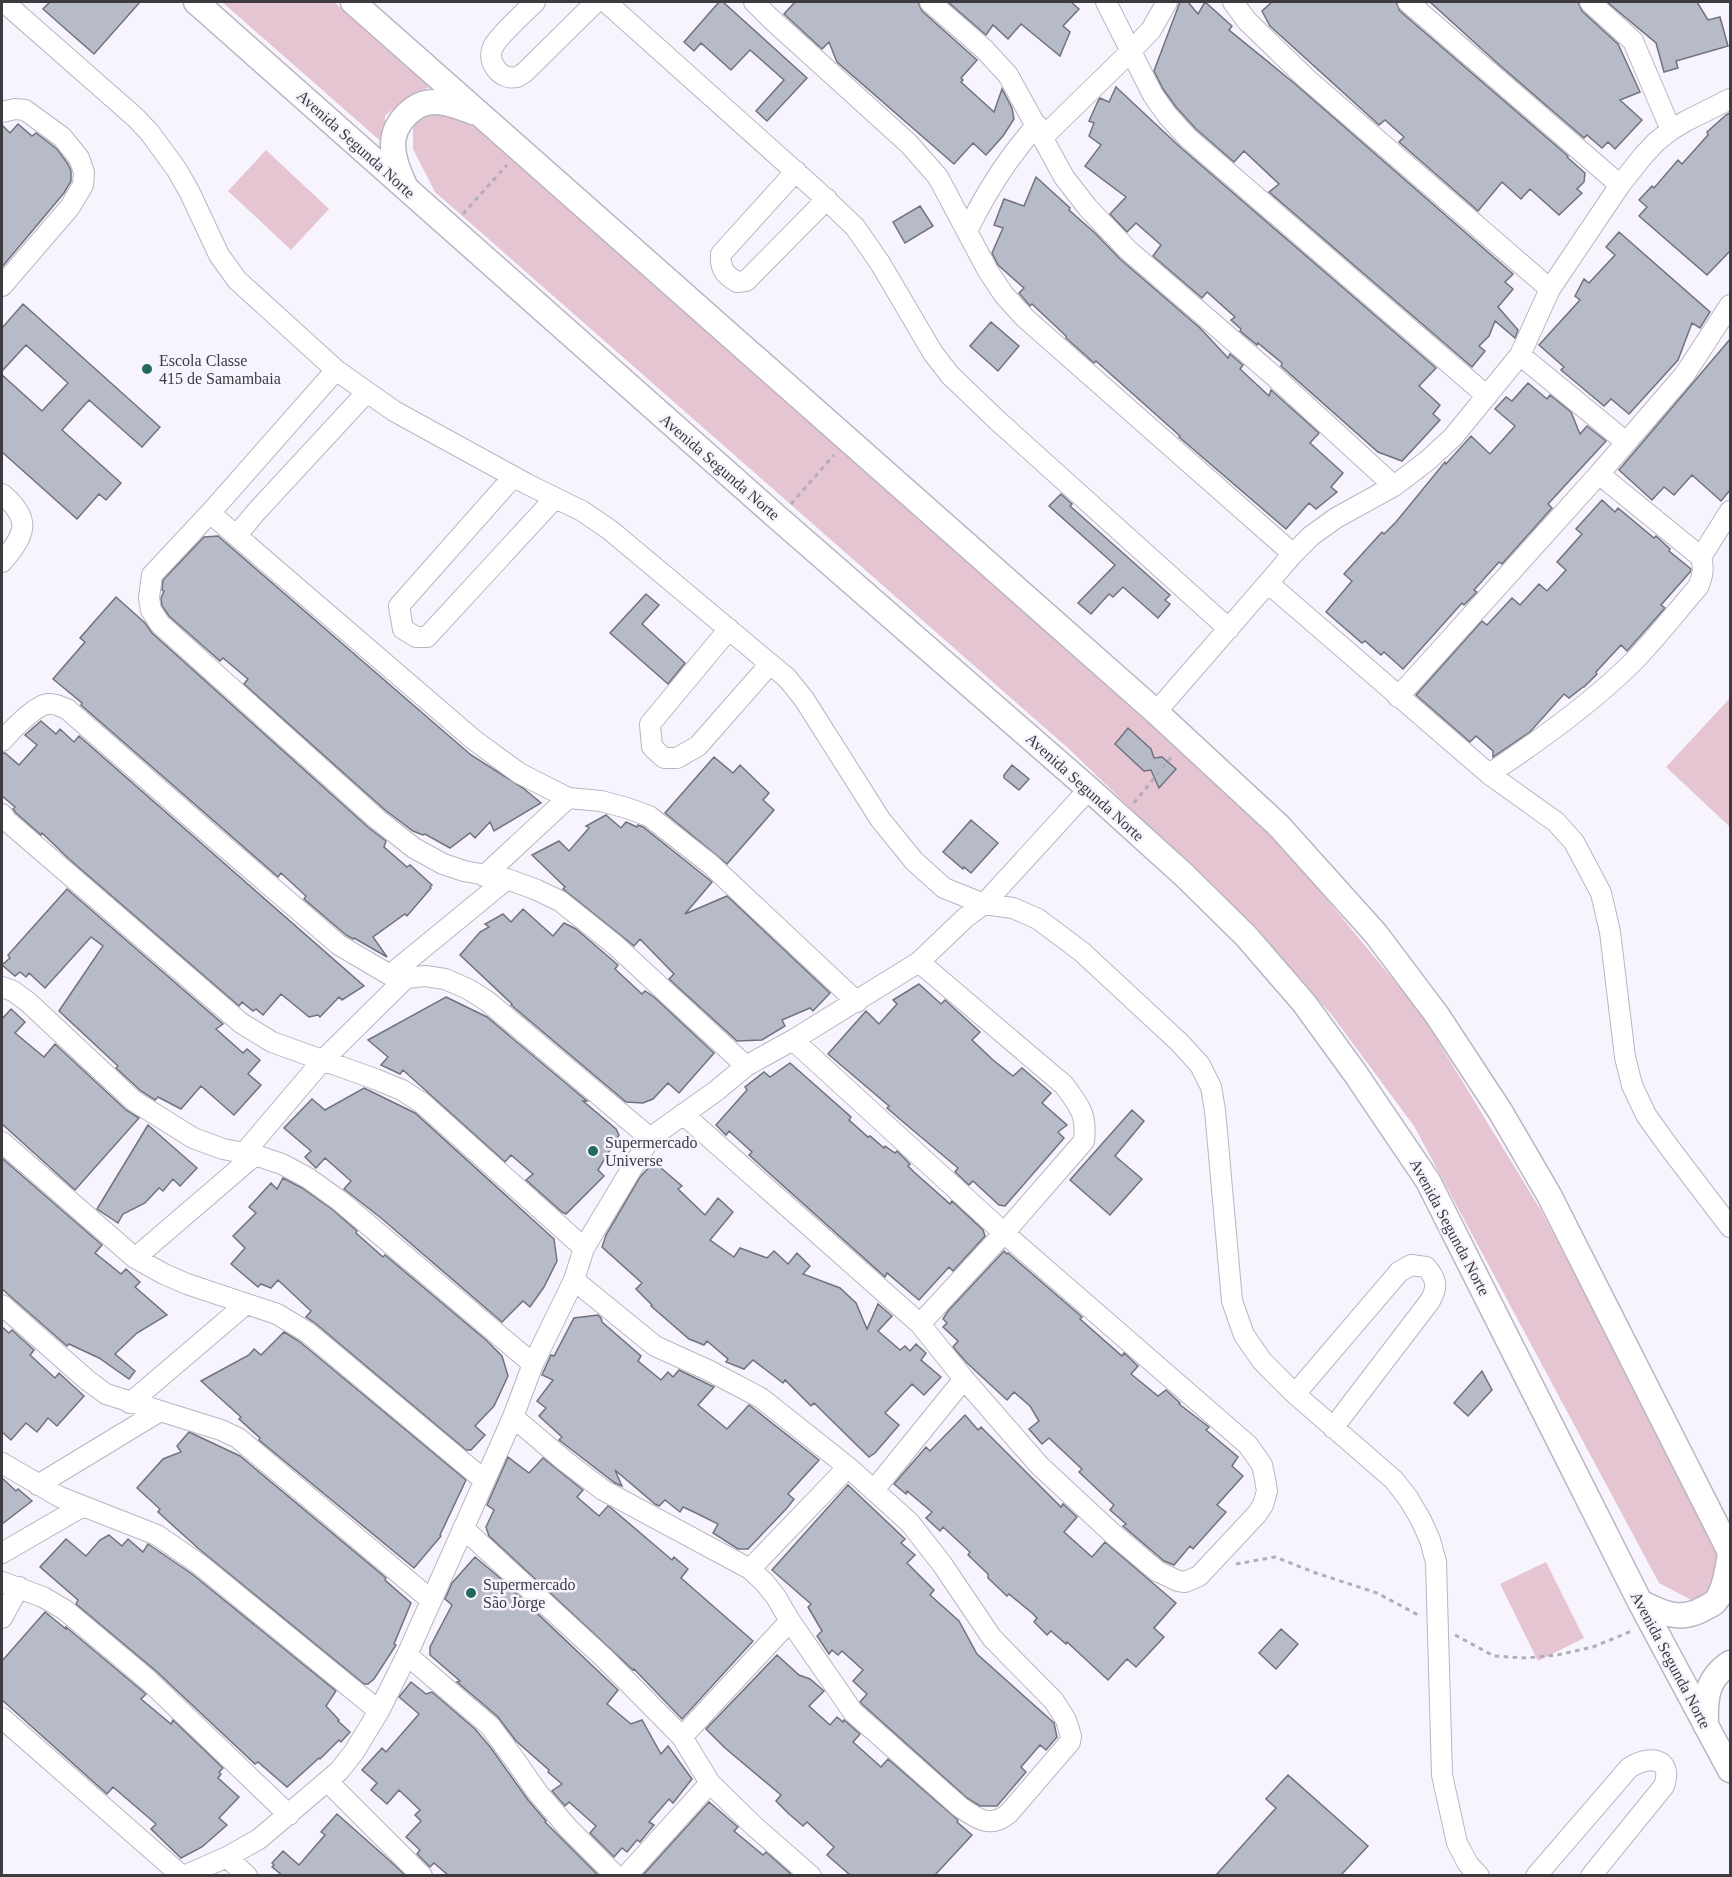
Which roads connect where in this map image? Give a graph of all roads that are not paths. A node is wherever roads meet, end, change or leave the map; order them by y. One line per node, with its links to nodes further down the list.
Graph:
1 (3, 2): 29 (street)
2 (196, 2): 22 (main road, Avenida Segunda Norte)
3 (352, 2): 17 (main road)
4 (535, 2): 5 (street)
5 (596, 2)
6 (606, 2): 20 (street)
7 (754, 2): 24 (street)
8 (930, 2): 19 (street)
9 (1106, 2): 14 (street)
10 (1167, 2): 14 (street)
11 (1233, 2): 26 (street)
12 (1408, 2): 21 (street)
13 (1590, 2): 18 (street)
14 (1131, 51): 19 (street); 31 (street)
15 (1731, 99): 18 (street)
16 (2, 112): 25 (street)
17 (480, 116): 22 (main road); 49 (main road)
18 (1671, 130): 21 (street)
19 (1040, 131): 24 (street); 35 (street)
20 (796, 171): 23 (street); 23 (street)
21 (1620, 184): 26 (street)
22 (405, 187): 52 (main road, Avenida Segunda Norte)
23 (826, 199): 46 (street)
24 (967, 231): 41 (street)
25 (2, 286)
26 (1550, 289): 28 (street)
27 (1731, 305): 32 (street)
28 (1520, 355): 31 (street); 32 (street)
29 (336, 370): 30 (street); 39 (street)
30 (367, 392): 34 (street); 40 (street)
31 (1487, 396): 35 (street)
32 (1626, 442): 33 (street)
33 (1599, 474): 42 (street); 48 (street)
34 (513, 477): 37 (street); 37 (street)
35 (1394, 486): 41 (street)
36 (2, 494): 43 (street)
37 (555, 498): 45 (street)
38 (1731, 512): 42 (street)
39 (210, 513): 40 (street); 55 (street)
40 (237, 535): 53 (street)
41 (1293, 554): 44 (street)
42 (1701, 557): 51 (street)
43 (2, 562)
44 (1268, 583): 46 (street); 48 (street)
45 (729, 629): 47 (street); 47 (street)
46 (1229, 629): 49 (street)
47 (770, 664): 57 (street)
48 (1398, 697): 51 (street)
49 (1156, 712): 91 (main road)
50 (2, 741): 59 (street)
51 (1489, 774): 69 (street)
52 (1089, 789): 57 (street); 96 (main road, Avenida Segunda Norte)
53 (568, 798): 55 (street); 61 (street)
54 (2, 814): 63 (street)
55 (484, 876): 56 (street)
56 (507, 879): 59 (street); 64 (street)
57 (984, 904): 58 (street); 79 (street)
58 (920, 962): 61 (street); 70 (street)
59 (398, 976): 63 (street); 66 (street)
60 (2, 987): 68 (street)
61 (857, 1002): 62 (street)
62 (794, 1040): 64 (street); 70 (street)
63 (323, 1060): 68 (street); 71 (street)
64 (746, 1066): 65 (street)
65 (683, 1114): 66 (street); 76 (street)
66 (650, 1138): 71 (street)
67 (2, 1142): 72 (street)
68 (250, 1154): 72 (street); 77 (street)
69 (1731, 1227)
70 (1004, 1233): 76 (street); 78 (street)
71 (584, 1248): 73 (street)
72 (135, 1258): 74 (street)
73 (574, 1280): 77 (street); 85 (street)
74 (246, 1304): 80 (street); 86 (street)
75 (2, 1305): 80 (street)
76 (920, 1324): 78 (street)
77 (533, 1364): 82 (street)
78 (964, 1379): 88 (street)
79 (1295, 1394): 83 (street); 83 (street)
80 (130, 1403): 81 (street)
81 (160, 1411): 87 (street); 95 (street)
82 (513, 1417): 86 (street); 93 (street)
83 (1334, 1428): 116 (street)
84 (2, 1462): 87 (street)
85 (848, 1467): 88 (street); 93 (street)
86 (484, 1480): 90 (street)
87 (38, 1485): 89 (street)
88 (874, 1490): 98 (street)
89 (82, 1506): 92 (street); 101 (street)
90 (463, 1528): 95 (street); 104 (street)
91 (1730, 1552): 96 (main road)
92 (2, 1553)
93 (750, 1569): 98 (street)
94 (10, 1585): 97 (street); 108 (street)
95 (432, 1600): 99 (street)
96 (1640, 1602): 103 (main road, Avenida Segunda Norte)
97 (2, 1618)
98 (790, 1621): 104 (street)
99 (407, 1656): 101 (street); 113 (street)
100 (1731, 1663): 103 (main road)
101 (378, 1711): 106 (street)
102 (2, 1718): 110 (street)
103 (1706, 1727): 105 (main road, Avenida Segunda Norte)
104 (682, 1737): 107 (street)
105 (1731, 1770)
106 (327, 1781): 108 (street); 112 (street)
107 (710, 1782): 114 (street); 115 (street)
108 (289, 1815): 109 (street)
109 (227, 1857): 110 (street); 111 (street)
110 (183, 1875)
111 (247, 1875)
112 (422, 1875)
113 (616, 1875)
114 (626, 1875)
115 (811, 1875)
116 (1479, 1875)
117 (1536, 1875): 118 (street)
118 (1591, 1875)

